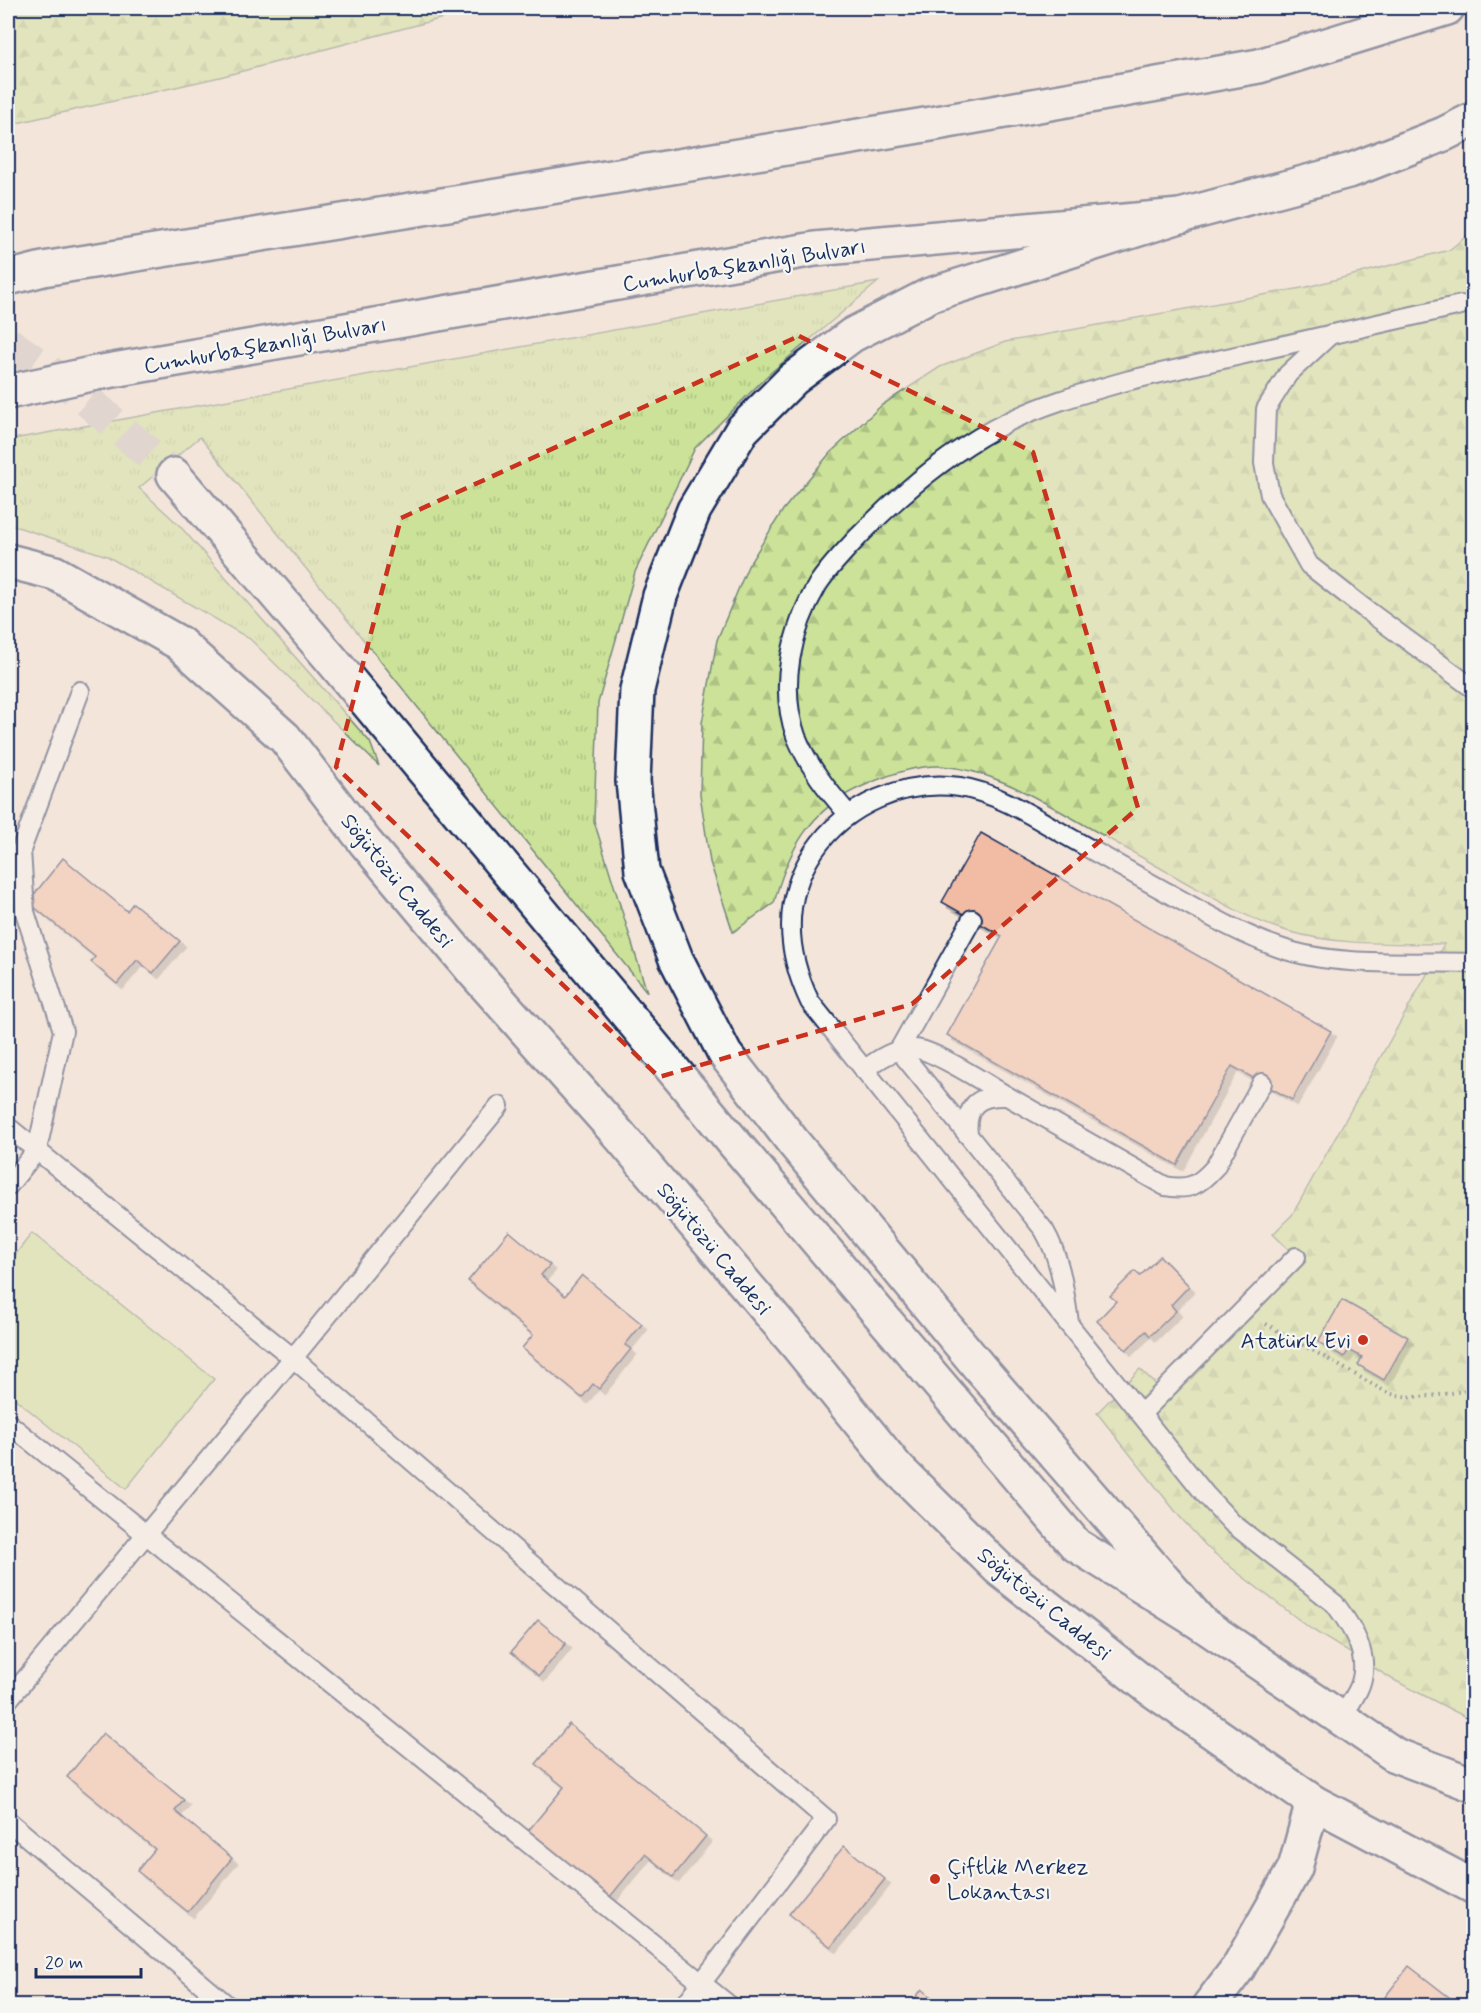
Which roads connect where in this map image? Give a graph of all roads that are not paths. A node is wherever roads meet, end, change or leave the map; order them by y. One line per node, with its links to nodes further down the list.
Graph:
1 (1447, 8): 4 (main road)
2 (1473, 119): 3 (main road, Cumhurbaşkanlığı Bulvarı)
3 (1180, 216): 7 (main road, Cumhurbaşkanlığı Bulvarı); 30 (main road)
4 (8, 278)
5 (1461, 304): 6 (lane)
6 (1332, 333): 10 (lane); 12 (lane)
7 (8, 392)
8 (174, 475): 30 (main road)
9 (8, 561): 34 (main road, Söğütözü Caddesi)
10 (1473, 689)
11 (80, 691): 22 (lane)
12 (849, 815): 14 (lane); 16 (lane)
13 (972, 919): 15 (lane)
14 (1473, 963)
15 (899, 1050): 16 (lane); 18 (lane); 21 (lane)
16 (864, 1070): 25 (lane)
17 (1262, 1083): 18 (lane)
18 (1007, 1095): 21 (lane)
19 (499, 1106): 26 (lane)
20 (8, 1127): 22 (lane)
21 (968, 1135): 25 (lane)
22 (37, 1150): 23 (lane); 26 (lane)
23 (8, 1186)
24 (1296, 1257): 27 (lane)
25 (1070, 1326): 27 (lane)
26 (292, 1358): 29 (lane); 37 (lane)
27 (1141, 1414): 32 (lane)
28 (8, 1423): 29 (lane)
29 (145, 1533): 31 (lane); 37 (lane)
30 (1202, 1624): 32 (main road)
31 (8, 1700)
32 (1341, 1719): 33 (main road)
33 (1473, 1785)
34 (1313, 1802): 36 (main road, Söğütözü Caddesi); 41 (main road)
35 (8, 1821): 38 (lane)
36 (1473, 1887)
37 (703, 1983): 39 (lane); 40 (lane)
38 (228, 2006)
39 (684, 2006)
40 (730, 2006)
41 (1209, 2006)

